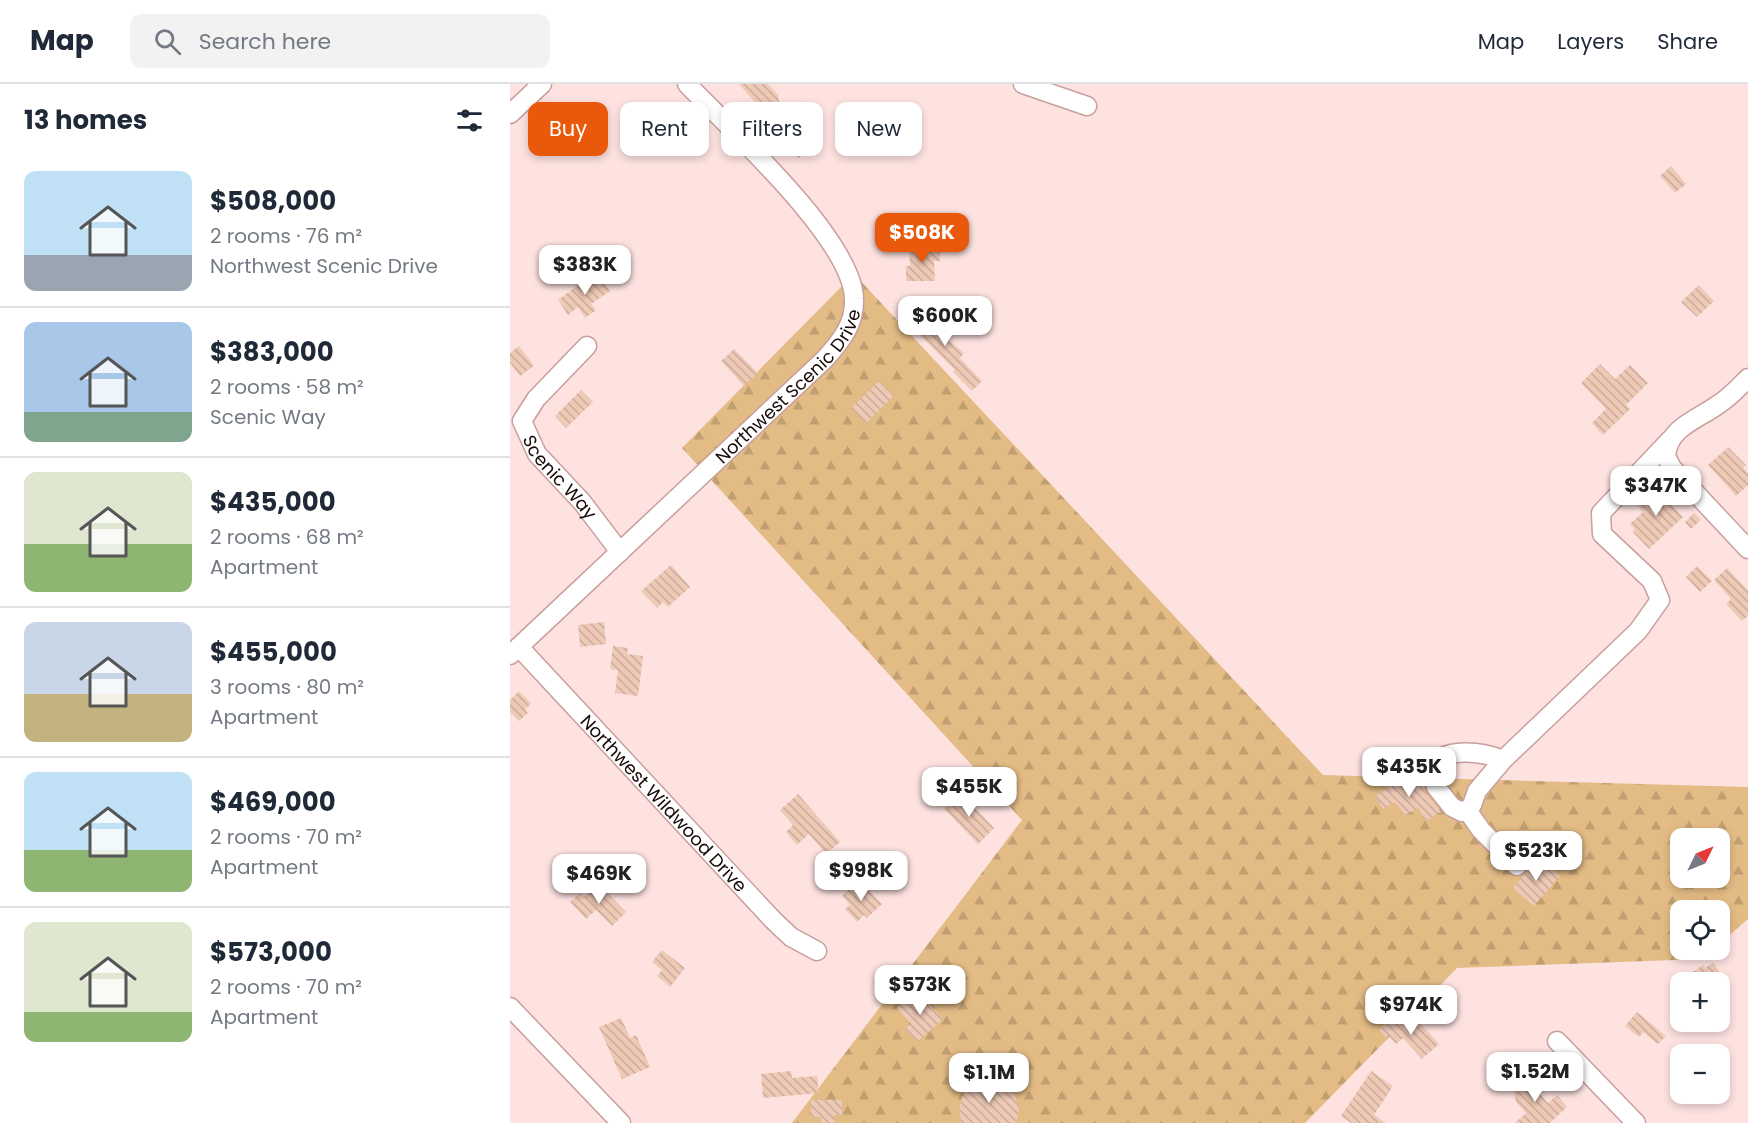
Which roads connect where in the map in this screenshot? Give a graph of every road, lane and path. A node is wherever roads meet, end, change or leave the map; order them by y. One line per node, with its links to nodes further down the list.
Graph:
1 (542, 84): 5 (street)
2 (687, 84): 10 (street, Northwest Scenic Drive)
3 (1023, 84): 4 (street)
4 (1087, 106)
5 (510, 114)
6 (587, 346): 10 (street, Scenic Way)
7 (1748, 378): 8 (street)
8 (1670, 440): 9 (street); 12 (street)
9 (1748, 549)
10 (620, 552): 11 (street, Northwest Scenic Drive)
11 (515, 651): 15 (street, Northwest Wildwood Drive)
12 (1503, 760): 13 (street); 13 (street)
13 (1467, 810): 14 (street)
14 (1517, 866)
15 (817, 951)
16 (510, 1007): 18 (street)
17 (1557, 1041): 19 (street)
18 (621, 1123)
19 (1636, 1123)

